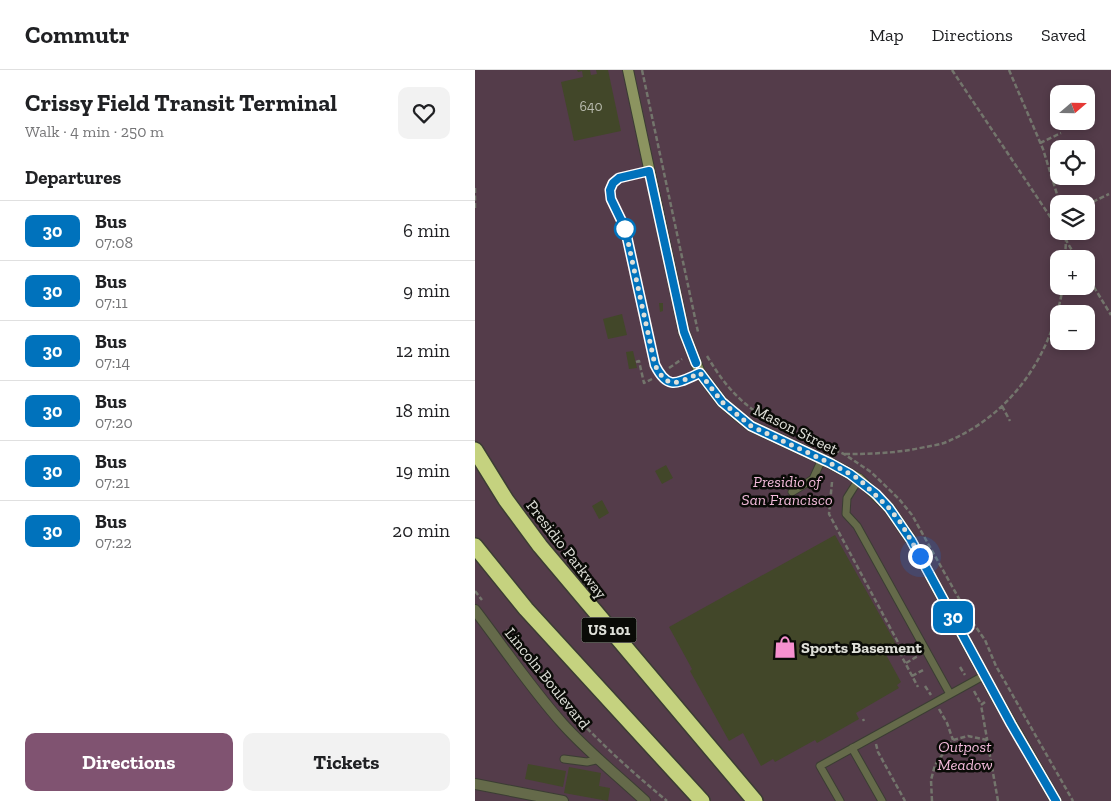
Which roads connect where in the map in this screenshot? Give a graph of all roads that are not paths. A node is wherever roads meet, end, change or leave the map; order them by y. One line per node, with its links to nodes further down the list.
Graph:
1 (628, 70): 2 (street, Mason Street)
2 (649, 171): 3 (street, Mason Street); 3 (lane)
3 (700, 373): 5 (street, Mason Street)
4 (475, 450): 21 (highway, Presidio Parkway / US 101)
5 (822, 459): 6 (street, Mason Street); 7 (lane)
6 (859, 479): 12 (street, Mason Street); 13 (lane)
7 (792, 492)
8 (475, 546): 20 (highway, US 101)
9 (475, 610): 11 (street, Lincoln Boulevard)
10 (475, 624): 11 (street)
11 (487, 626): 16 (street, Lincoln Boulevard)
12 (985, 675): 13 (lane); 24 (street, Mason Street)
13 (949, 694): 14 (lane)
14 (852, 748): 22 (lane); 23 (lane)
15 (564, 759): 16 (lane)
16 (600, 759): 19 (street, Lincoln Boulevard)
17 (475, 784): 18 (street)
18 (563, 801)
19 (645, 801)
20 (702, 801)
21 (755, 801)
22 (840, 801)
23 (882, 801)
24 (1056, 801)

